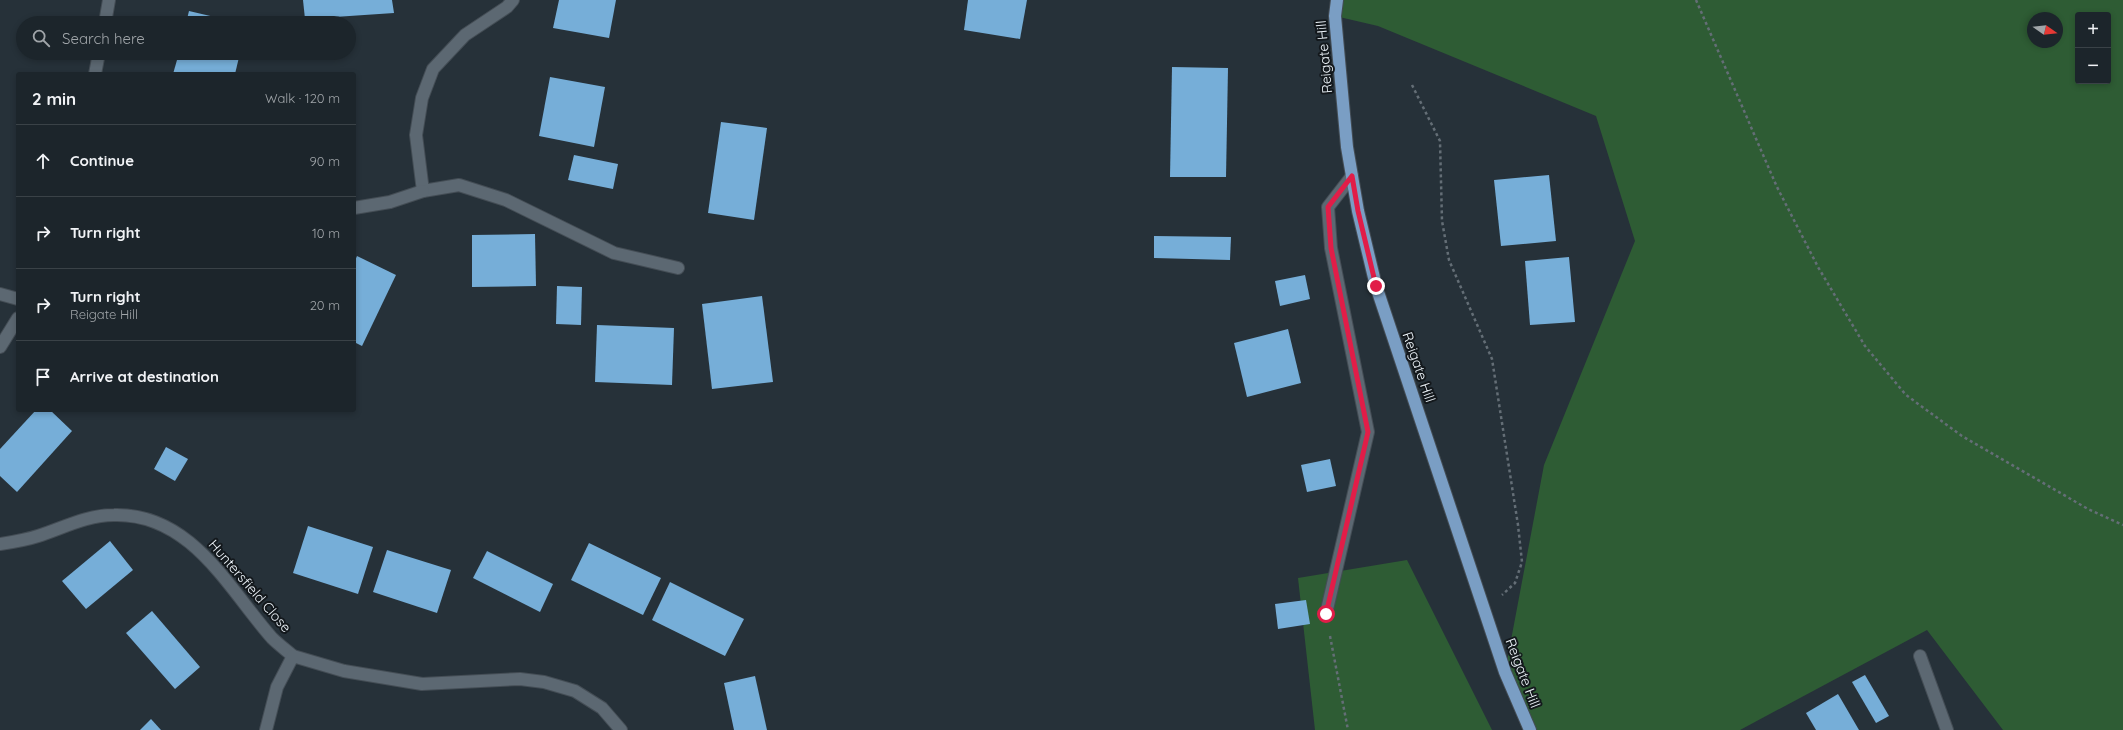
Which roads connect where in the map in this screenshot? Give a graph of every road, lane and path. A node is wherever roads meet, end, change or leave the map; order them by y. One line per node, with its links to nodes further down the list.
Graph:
1 (109, 0): 5 (street)
2 (513, 0): 10 (street)
3 (1337, 0): 9 (main road, Reigate Hill)
4 (1696, 0): 17 (path)
5 (106, 16)
6 (98, 60): 7 (street)
7 (95, 72)
8 (1412, 85): 19 (path)
9 (1352, 176): 19 (main road, Reigate Hill); 20 (street)
10 (423, 191): 11 (street); 12 (street)
11 (356, 208)
12 (678, 268)
13 (0, 294): 14 (street)
14 (16, 298)
15 (16, 321): 16 (street)
16 (0, 347)
17 (2123, 525)
18 (0, 544): 21 (street, Huntersfield Close)
19 (1485, 611): 26 (main road, Reigate Hill)
20 (1326, 614): 25 (path)
21 (293, 656): 23 (street); 24 (street, Huntersfield Close)
22 (1920, 656): 27 (street)
23 (266, 730)
24 (621, 730)
25 (1348, 730)
26 (1530, 730)
27 (1947, 730)

